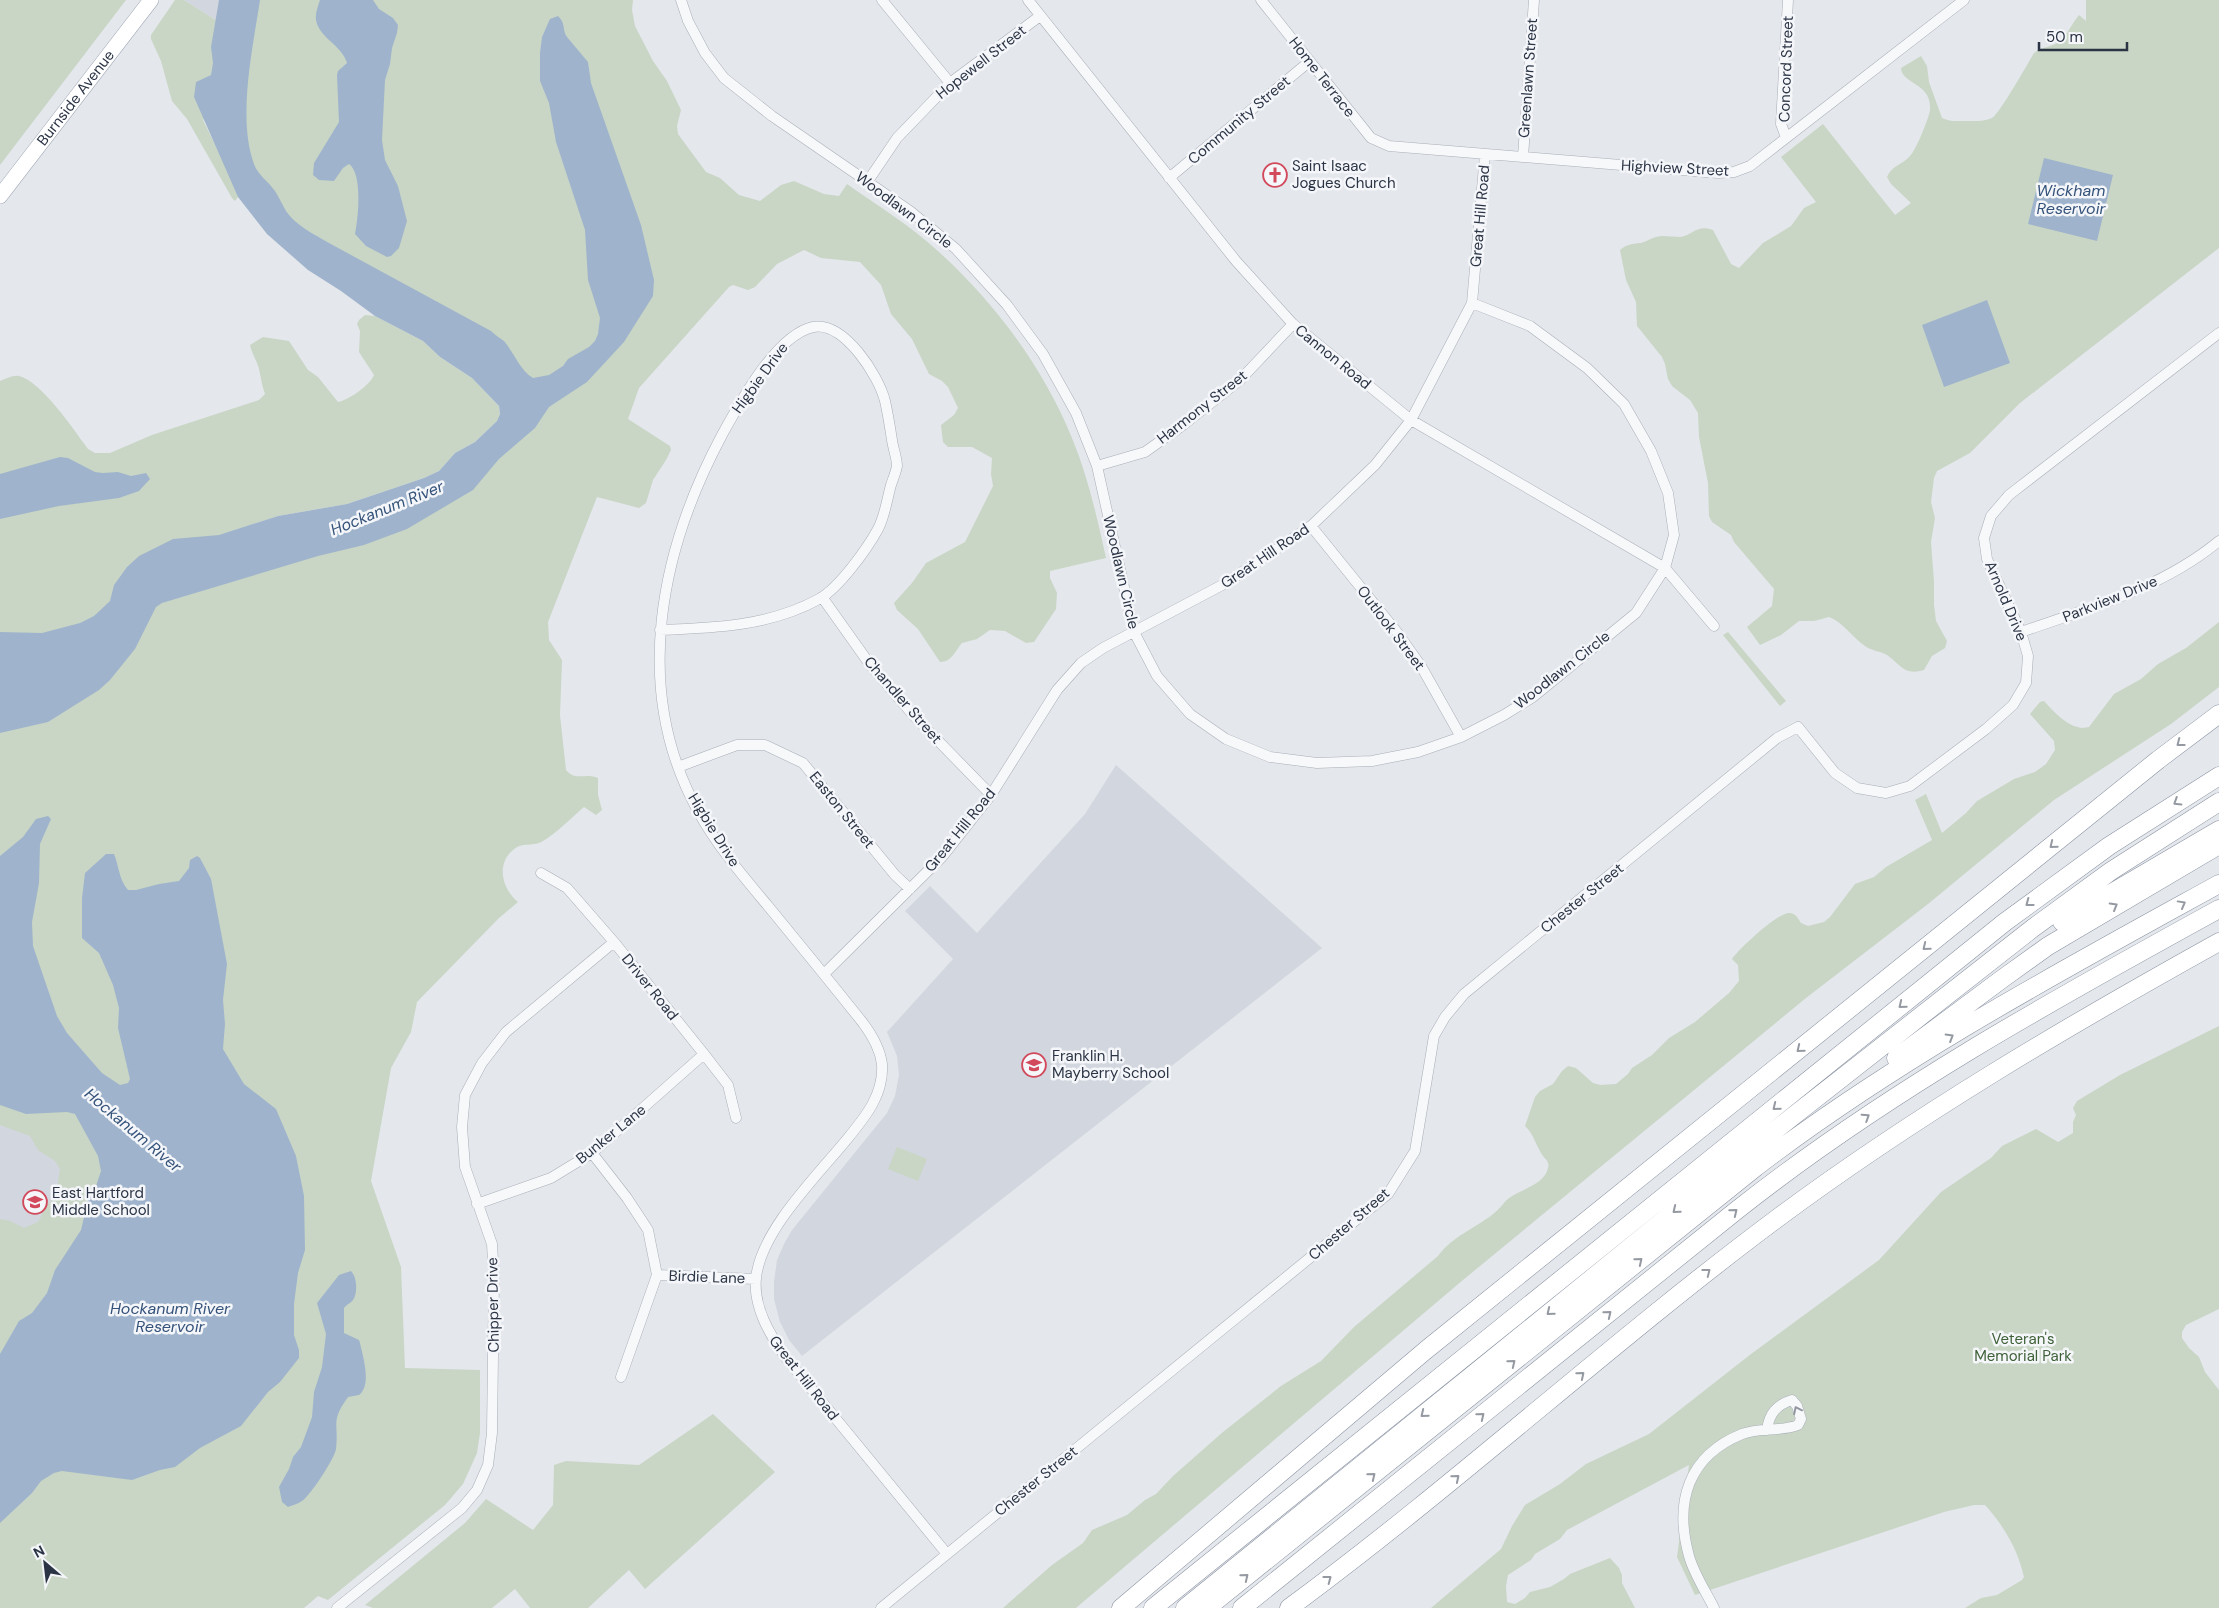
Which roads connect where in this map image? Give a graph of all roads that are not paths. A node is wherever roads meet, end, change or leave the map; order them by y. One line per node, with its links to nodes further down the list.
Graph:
1 (151, 0): 18 (main road, Burnside Avenue)
2 (681, 0): 17 (street, Woodlawn Circle)
3 (882, 0): 11 (street)
4 (1028, 0): 9 (street, Cannon Road)
5 (1261, 0): 10 (street, Home Terrace)
6 (1534, 0): 15 (street, Greenlawn Street)
7 (1788, 0): 12 (street, Concord Street)
8 (1964, 0): 12 (street, Highview Street)
9 (1040, 16): 11 (street, Hopewell Street); 16 (street, Cannon Road)
10 (1310, 61): 13 (street, Home Terrace); 16 (street, Community Street)
11 (950, 83): 17 (street, Hopewell Street)
12 (1786, 137): 15 (street, Highview Street)
13 (1389, 146): 14 (street, Highview Street)
14 (1486, 155): 15 (street, Highview Street); 19 (street, Great Hill Road)
15 (1523, 157)
16 (1169, 178): 20 (street, Cannon Road)
17 (868, 181): 23 (street, Woodlawn Circle)
18 (0, 196)
19 (1472, 303): 22 (street, Great Hill Road); 26 (street, Woodlawn Circle)
20 (1293, 324): 22 (street, Cannon Road); 23 (street, Harmony Street)
21 (2219, 333): 31 (street, Arnold Drive)
22 (1411, 420): 24 (street, Great Hill Road); 26 (street, Cannon Road)
23 (1097, 466): 30 (street, Woodlawn Circle)
24 (1311, 526): 30 (street, Great Hill Road); 34 (street, Outlook Street)
25 (2219, 541): 31 (street, Parkview Drive)
26 (1665, 568): 28 (street, Cannon Road); 34 (street, Woodlawn Circle)
27 (822, 597): 29 (street, Higbie Drive); 29 (street, Higbie Drive); 37 (street, Chandler Street)
28 (1714, 626)
29 (660, 630): 35 (street, Higbie Drive)
30 (1134, 632): 34 (street, Woodlawn Circle); 37 (street, Great Hill Road)
31 (2021, 632): 33 (street, Arnold Drive)
32 (2219, 714): 62 (highway, one-way to 62)
33 (1798, 727): 59 (street, Chester Street)
34 (1461, 737)
35 (678, 767): 43 (street, Easton Street); 47 (street, Higbie Drive)
36 (2219, 776): 63 (highway, one-way to 63)
37 (991, 796): 43 (street, Great Hill Road)
38 (2219, 802): 48 (highway)
39 (2219, 830): 48 (highway)
40 (2219, 845): 50 (highway, one-way to 40)
41 (541, 873): 45 (street, Driver Road)
42 (2219, 884): 50 (highway, one-way to 42)
43 (910, 889): 47 (street, Great Hill Road)
44 (2219, 909): 67 (highway, one-way to 44)
45 (614, 942): 49 (street, Driver Road); 53 (street, Chipper Drive)
46 (2219, 942): 68 (highway, one-way to 46)
47 (824, 974): 55 (street, Great Hill Road)
48 (1892, 1038): 58 (highway, one-way to 58)
49 (704, 1054): 51 (street, Driver Road); 52 (street, Bunker Lane)
50 (1835, 1110): 66 (highway, one-way to 50)
51 (736, 1118)
52 (592, 1153): 53 (street, Bunker Lane); 54 (street)
53 (477, 1204): 60 (street, Chipper Drive)
54 (658, 1275): 55 (street, Birdie Lane); 56 (street)
55 (756, 1279): 59 (street, Great Hill Road)
56 (621, 1377)
57 (1767, 1430): 69 (street)
58 (1328, 1492): 64 (highway); 65 (highway)
59 (946, 1554): 61 (street, Chester Street)
60 (337, 1608)
61 (881, 1608)
62 (1121, 1608)
63 (1153, 1608)
64 (1174, 1608)
65 (1185, 1608)
66 (1207, 1608)
67 (1242, 1608)
68 (1289, 1608)
69 (1714, 1608)

